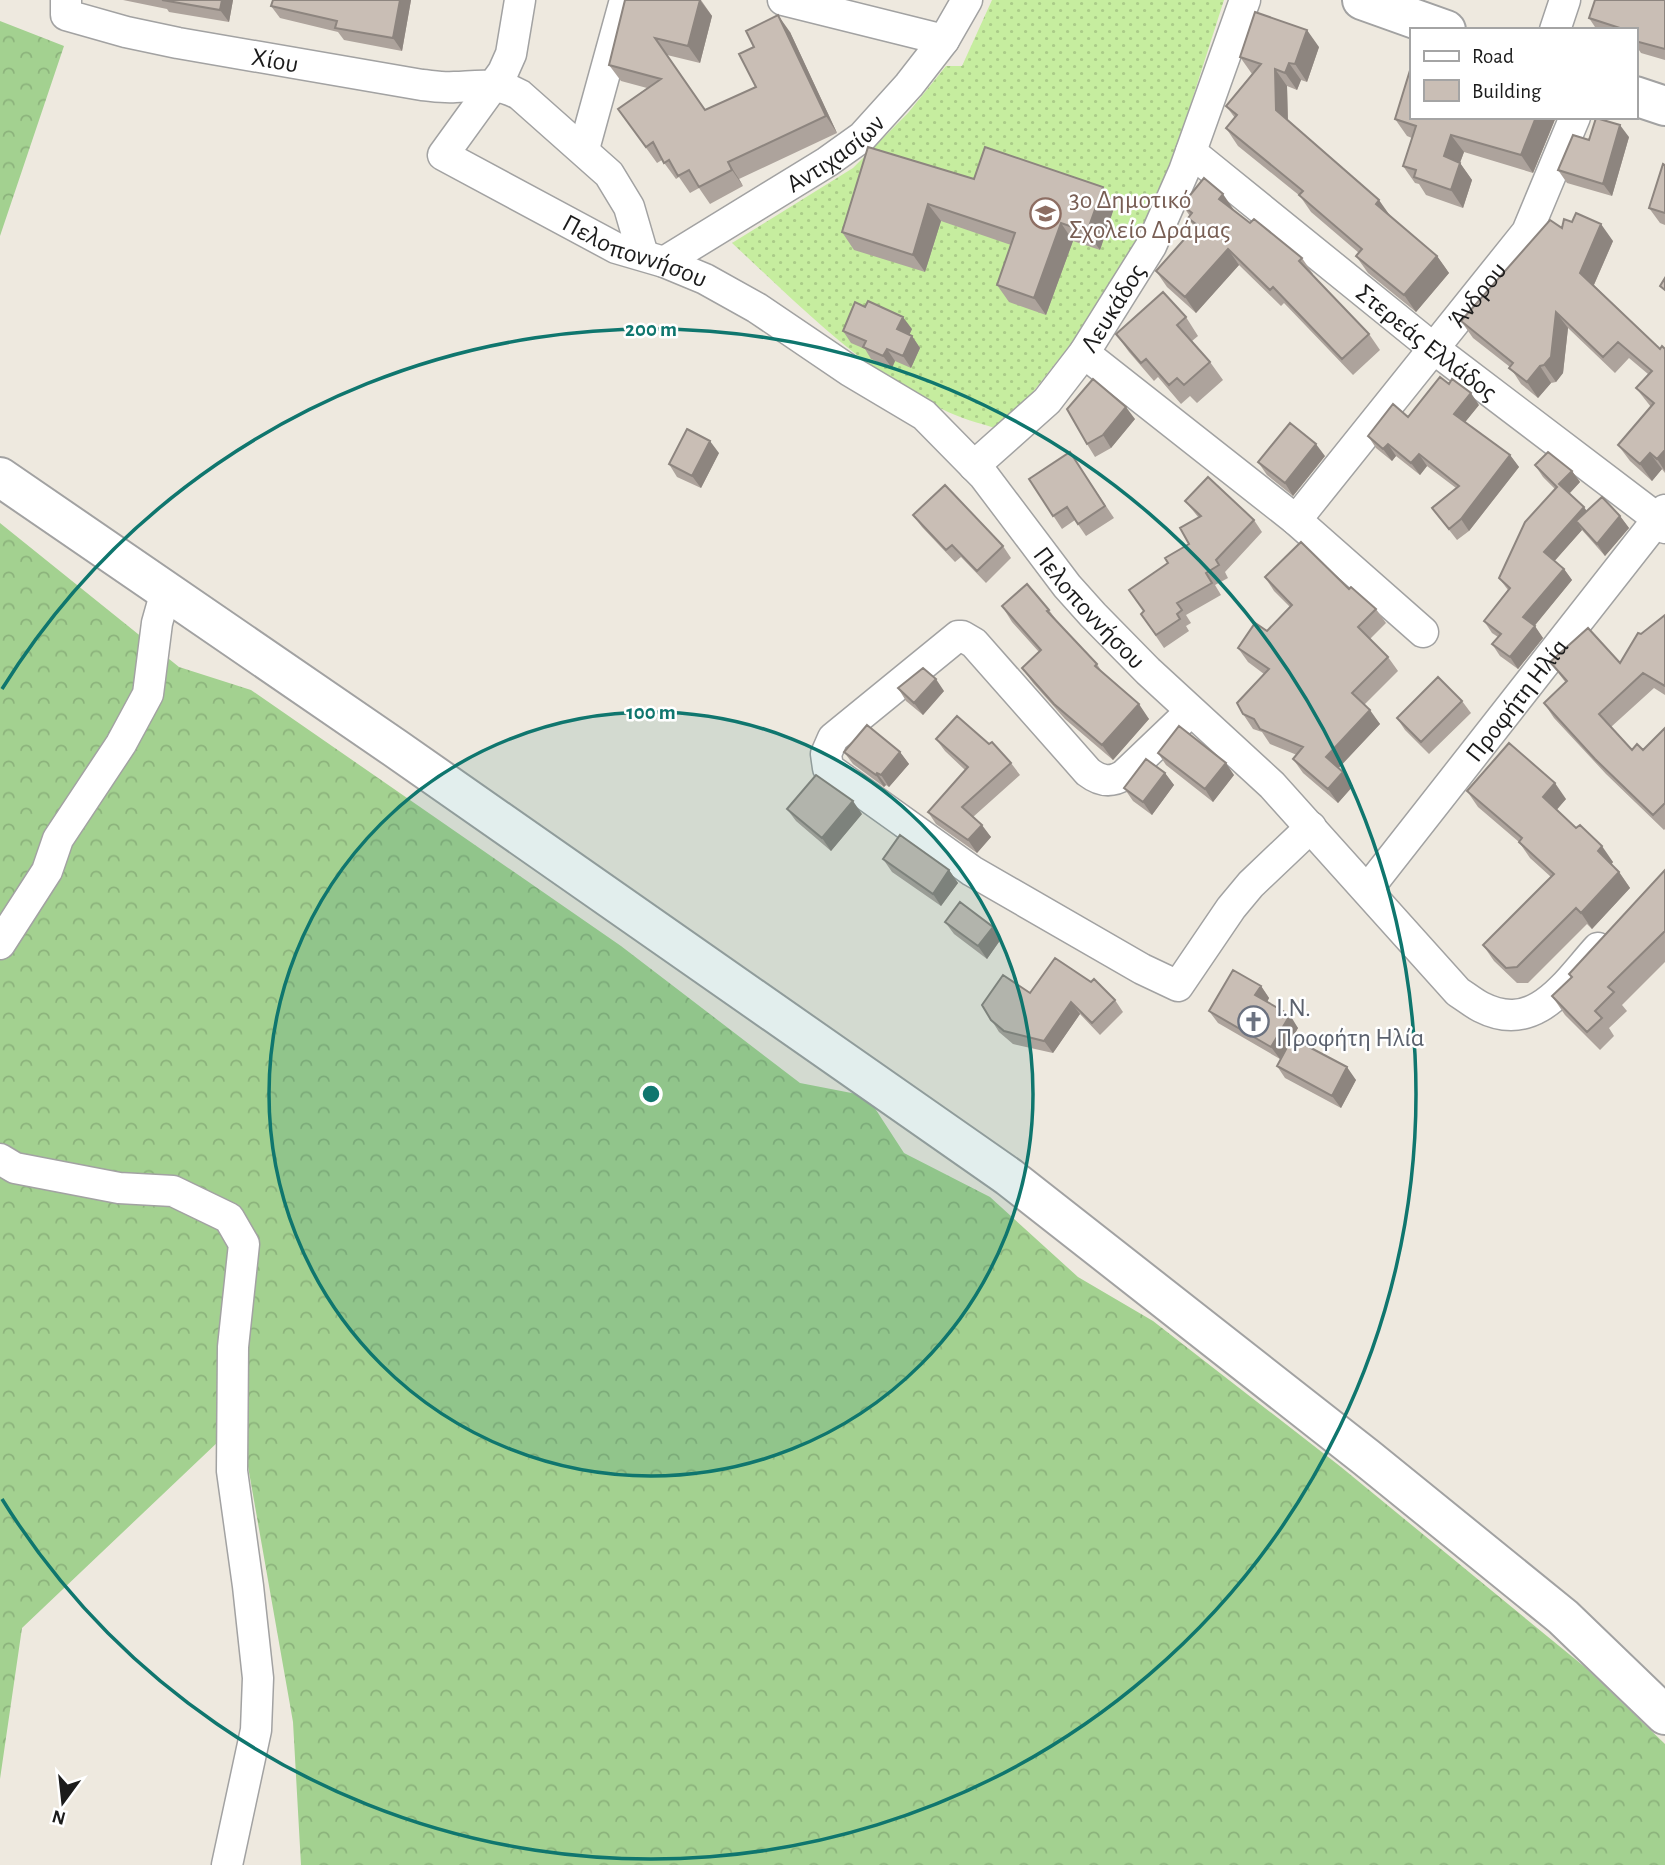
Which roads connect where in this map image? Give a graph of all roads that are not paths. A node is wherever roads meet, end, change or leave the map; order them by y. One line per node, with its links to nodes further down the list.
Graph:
1 (520, 0): 12 (street)
2 (625, 0): 16 (street)
3 (783, 0): 11 (street)
4 (967, 0): 11 (street, Αντιχασίων)
5 (1245, 0): 17 (street, Λευκάδος)
6 (1362, 0): 9 (street)
7 (1565, 0): 10 (street)
8 (65, 5): 12 (street, Χίου)
9 (1440, 28)
10 (1556, 28)
11 (944, 40): 18 (street, Αντιχασίων)
12 (492, 85): 16 (street); 18 (street, Πελοποννήσου)
13 (1637, 97): 14 (street)
14 (1665, 106)
15 (1574, 119): 19 (street, Άνδρου)
16 (584, 149): 18 (street)
17 (1191, 152): 19 (street, Στερεάς Ελλάδος); 20 (street, Λευκάδος)
18 (653, 259): 21 (street, Πελοποννήσου)
19 (1433, 348): 23 (street, Στερεάς Ελλάδος); 24 (street, Άνδρου)
20 (1084, 353): 21 (street, Λευκάδος); 24 (street)
21 (974, 466): 27 (street, Πελοποννήσου)
22 (0, 477): 25 (street)
23 (1662, 519): 29 (street, Προφήτη Ηλία)
24 (1296, 520): 26 (street)
25 (166, 591): 31 (street); 33 (street)
26 (1423, 632)
27 (1190, 712): 28 (street, Πελοποννήσου); 28 (street)
28 (1311, 827): 29 (street, Πελοποννήσου)
29 (1367, 890): 30 (street, Πελοποννήσου)
30 (1620, 925)
31 (0, 944)
32 (0, 1159): 34 (street)
33 (1665, 1715)
34 (227, 1865)

